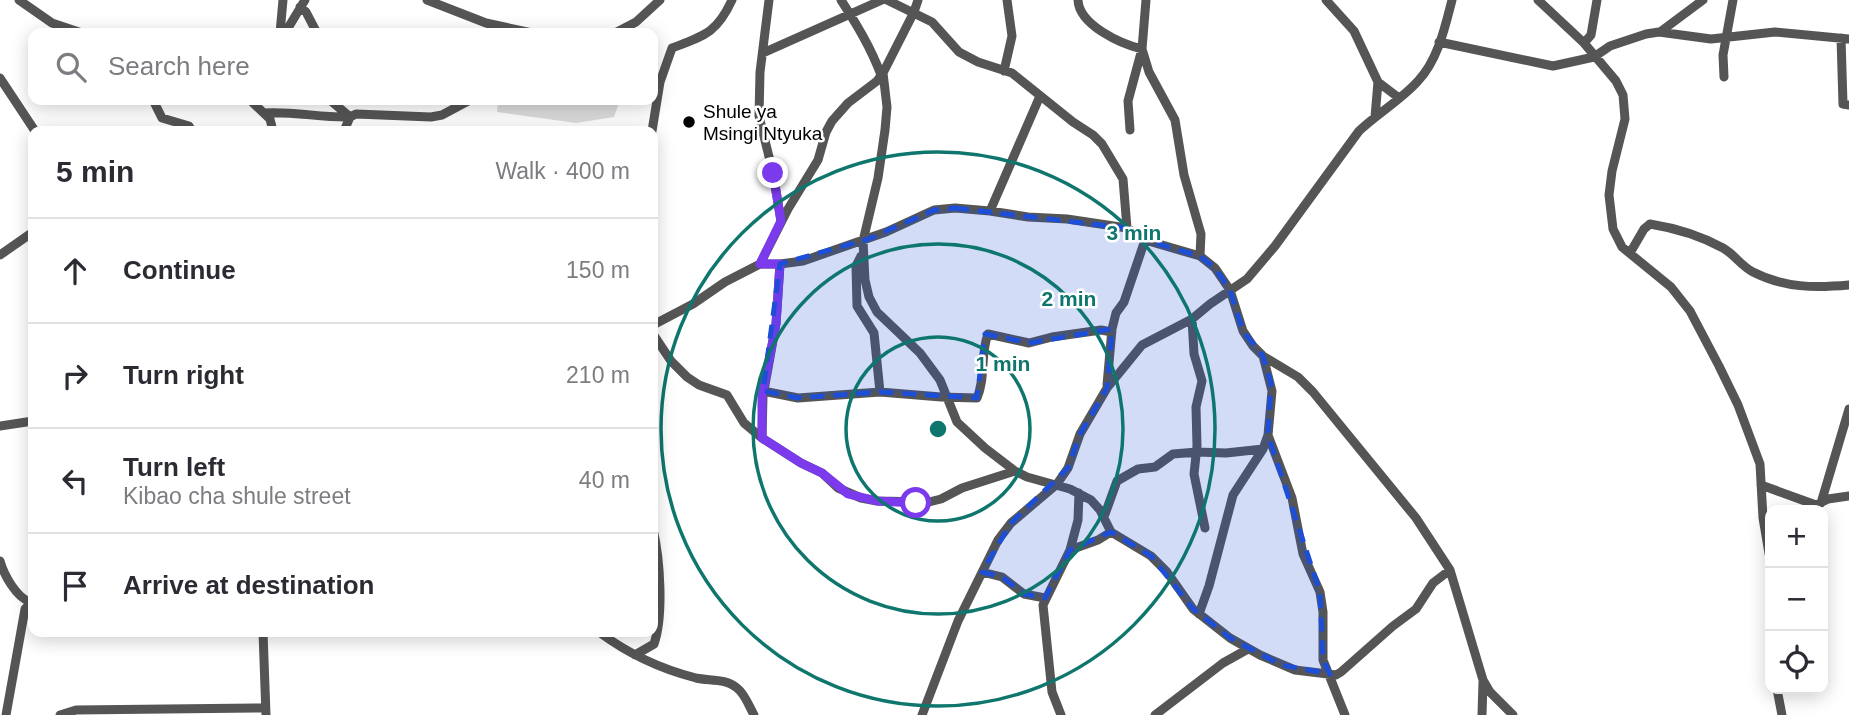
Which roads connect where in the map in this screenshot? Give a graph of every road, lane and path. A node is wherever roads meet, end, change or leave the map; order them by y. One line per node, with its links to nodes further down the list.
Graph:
1 (19, 0): 22 (street)
2 (282, 0): 25 (street)
3 (427, 0): 28 (street)
4 (660, 0): 29 (street)
5 (732, 0): 43 (street)
6 (769, 0): 36 (street)
7 (841, 0): 21 (street)
8 (885, 0): 20 (street); 21 (street)
9 (918, 0): 20 (street)
10 (1007, 0): 38 (street)
11 (1078, 0): 35 (street)
12 (1146, 0): 35 (street)
13 (1326, 0): 42 (street)
14 (1452, 0): 33 (street)
15 (1538, 0): 34 (street)
16 (1597, 0): 34 (street)
17 (1703, 0): 30 (street)
18 (1733, 0): 31 (street)
19 (303, 4): 26 (street); 27 (street)
20 (915, 12): 38 (street); 39 (street)
21 (850, 14): 36 (street); 39 (street)
22 (52, 23): 23 (street); 24 (street)
23 (54, 28)
24 (67, 28)
25 (283, 28)
26 (286, 28)
27 (314, 28)
28 (509, 28)
29 (625, 28)
30 (1659, 32): 31 (street); 37 (street)
31 (1727, 37): 32 (street); 40 (street)
32 (1845, 39): 51 (street)
33 (1439, 42): 37 (street); 45 (street)
34 (1584, 43): 37 (street)
35 (1142, 49): 60 (street); 70 (street)
36 (763, 53): 62 (street)
37 (1594, 57): 67 (street)
38 (1004, 71): 44 (street)
39 (882, 74): 62 (street); 66 (street)
40 (1724, 77)
41 (0, 78): 55 (street)
42 (1378, 82): 45 (street); 54 (street)
43 (658, 94)
44 (1040, 96): 61 (street); 63 (street)
45 (1399, 98): 54 (street)
46 (156, 105): 56 (street)
47 (253, 105): 52 (street)
48 (336, 105): 53 (street)
49 (461, 105): 53 (street)
50 (656, 105): 59 (street)
51 (1849, 105)
52 (264, 113): 53 (street); 57 (street)
53 (350, 117): 58 (street)
54 (1375, 117): 74 (street)
55 (32, 126)
56 (189, 126)
57 (272, 126)
58 (346, 126)
59 (653, 126)
60 (1130, 130)
61 (990, 211): 63 (street); 66 (street)
62 (781, 221): 71 (street)
63 (1127, 228): 65 (street)
64 (28, 235): 69 (street)
65 (1145, 240): 70 (street); 77 (street)
66 (863, 241): 68 (street); 72 (street)
67 (1630, 253): 73 (street); 93 (street)
68 (862, 254): 82 (street); 83 (street)
69 (0, 255)
70 (1200, 256): 74 (street)
71 (760, 264): 72 (street); 76 (street)
72 (780, 264): 81 (street)
73 (1849, 285)
74 (1230, 290): 75 (street); 79 (street)
75 (1192, 319): 80 (street); 90 (street)
76 (658, 322)
77 (1112, 332): 80 (street); 83 (street)
78 (658, 342): 88 (street)
79 (1263, 356): 87 (street); 104 (street)
80 (1107, 388): 92 (street)
81 (763, 391): 82 (street); 88 (street)
82 (880, 392): 83 (street)
83 (948, 396): 91 (street)
84 (1849, 409): 96 (street)
85 (28, 422): 86 (street)
86 (0, 426)
87 (1268, 435): 89 (street); 116 (street)
88 (762, 438): 91 (street)
89 (1263, 449): 90 (street); 110 (street)
90 (1197, 452): 97 (street); 98 (street)
91 (1015, 471): 92 (street)
92 (1057, 484): 94 (street); 105 (street)
93 (1761, 485): 96 (street); 99 (street)
94 (1079, 493): 97 (street); 101 (street)
95 (1849, 496): 96 (street)
96 (1822, 503)
97 (1104, 517): 100 (street)
98 (1205, 528)
99 (1765, 530)
100 (1111, 532): 101 (street); 110 (street)
101 (1070, 550): 107 (street)
102 (658, 559): 106 (street)
103 (0, 561): 108 (street)
104 (1450, 570): 116 (street); 117 (street)
105 (982, 572): 107 (street); 123 (street)
106 (658, 598)
107 (1045, 598): 124 (street)
108 (28, 600)
109 (28, 606): 120 (street)
110 (1199, 614): 114 (street)
111 (262, 637): 119 (street)
112 (606, 637): 115 (street)
113 (656, 637): 115 (street)
114 (1248, 649): 116 (street); 125 (street)
115 (635, 655): 122 (street)
116 (1330, 674): 126 (street)
117 (1483, 680): 127 (street); 128 (street)
118 (1778, 694): 129 (street)
119 (265, 712): 121 (street)
120 (6, 715)
121 (60, 715)
122 (754, 715)
123 (922, 715)
124 (1061, 715)
125 (1155, 715)
126 (1345, 715)
127 (1482, 715)
128 (1513, 715)
129 (1782, 715)

